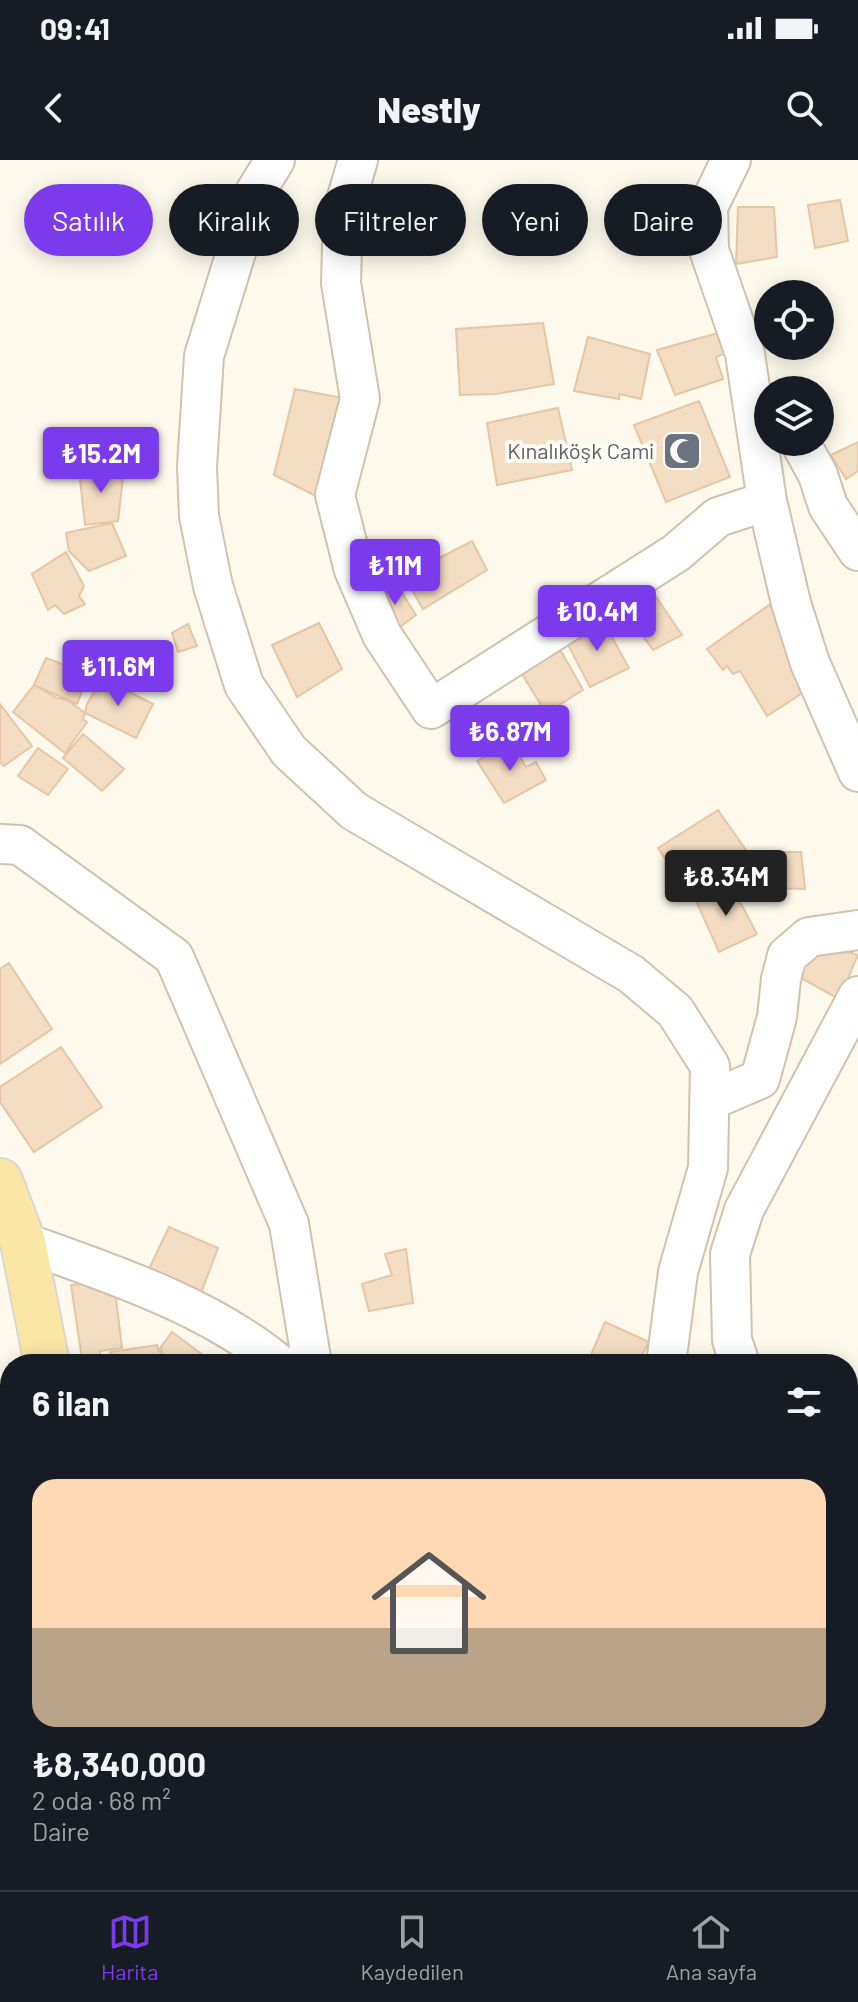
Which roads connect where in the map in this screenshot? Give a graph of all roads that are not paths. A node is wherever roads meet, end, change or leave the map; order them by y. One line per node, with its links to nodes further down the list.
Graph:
1 (275, 160): 13 (street)
2 (358, 160): 7 (street)
3 (731, 160): 4 (street)
4 (745, 354): 5 (street); 7 (street)
5 (762, 376)
6 (808, 456): 8 (street)
7 (767, 501): 9 (street)
8 (858, 551)
9 (858, 772)
10 (0, 844): 18 (street)
11 (858, 930): 13 (street)
12 (858, 996): 20 (street)
13 (711, 1100): 19 (street)
14 (0, 1181): 15 (main road)
15 (23, 1242): 16 (main road); 17 (street)
16 (45, 1354)
17 (267, 1354)
18 (310, 1354)
19 (667, 1354)
20 (737, 1354)

